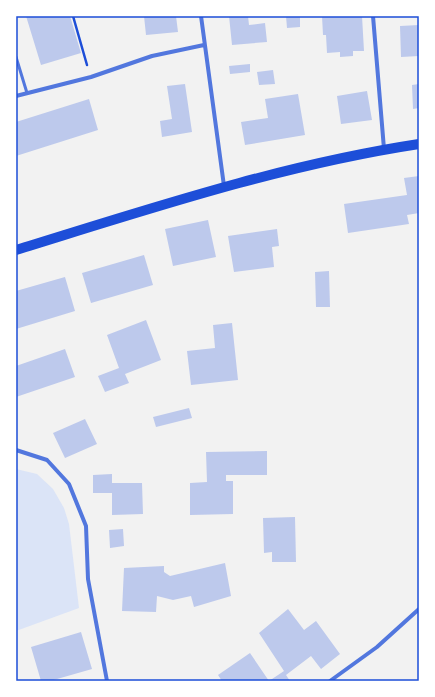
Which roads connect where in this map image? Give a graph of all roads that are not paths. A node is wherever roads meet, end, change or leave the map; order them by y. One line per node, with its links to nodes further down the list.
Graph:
1 (201, 16): 3 (street)
2 (374, 16): 8 (street)
3 (204, 45): 5 (street); 9 (street)
4 (16, 56): 5 (lane)
5 (27, 93): 6 (street)
6 (16, 96)
7 (419, 144): 8 (main road)
8 (384, 149): 9 (main road)
9 (224, 186): 10 (main road)
10 (16, 250)
11 (16, 450): 13 (street)
12 (419, 609): 14 (street)
13 (107, 681)
14 (330, 681)

